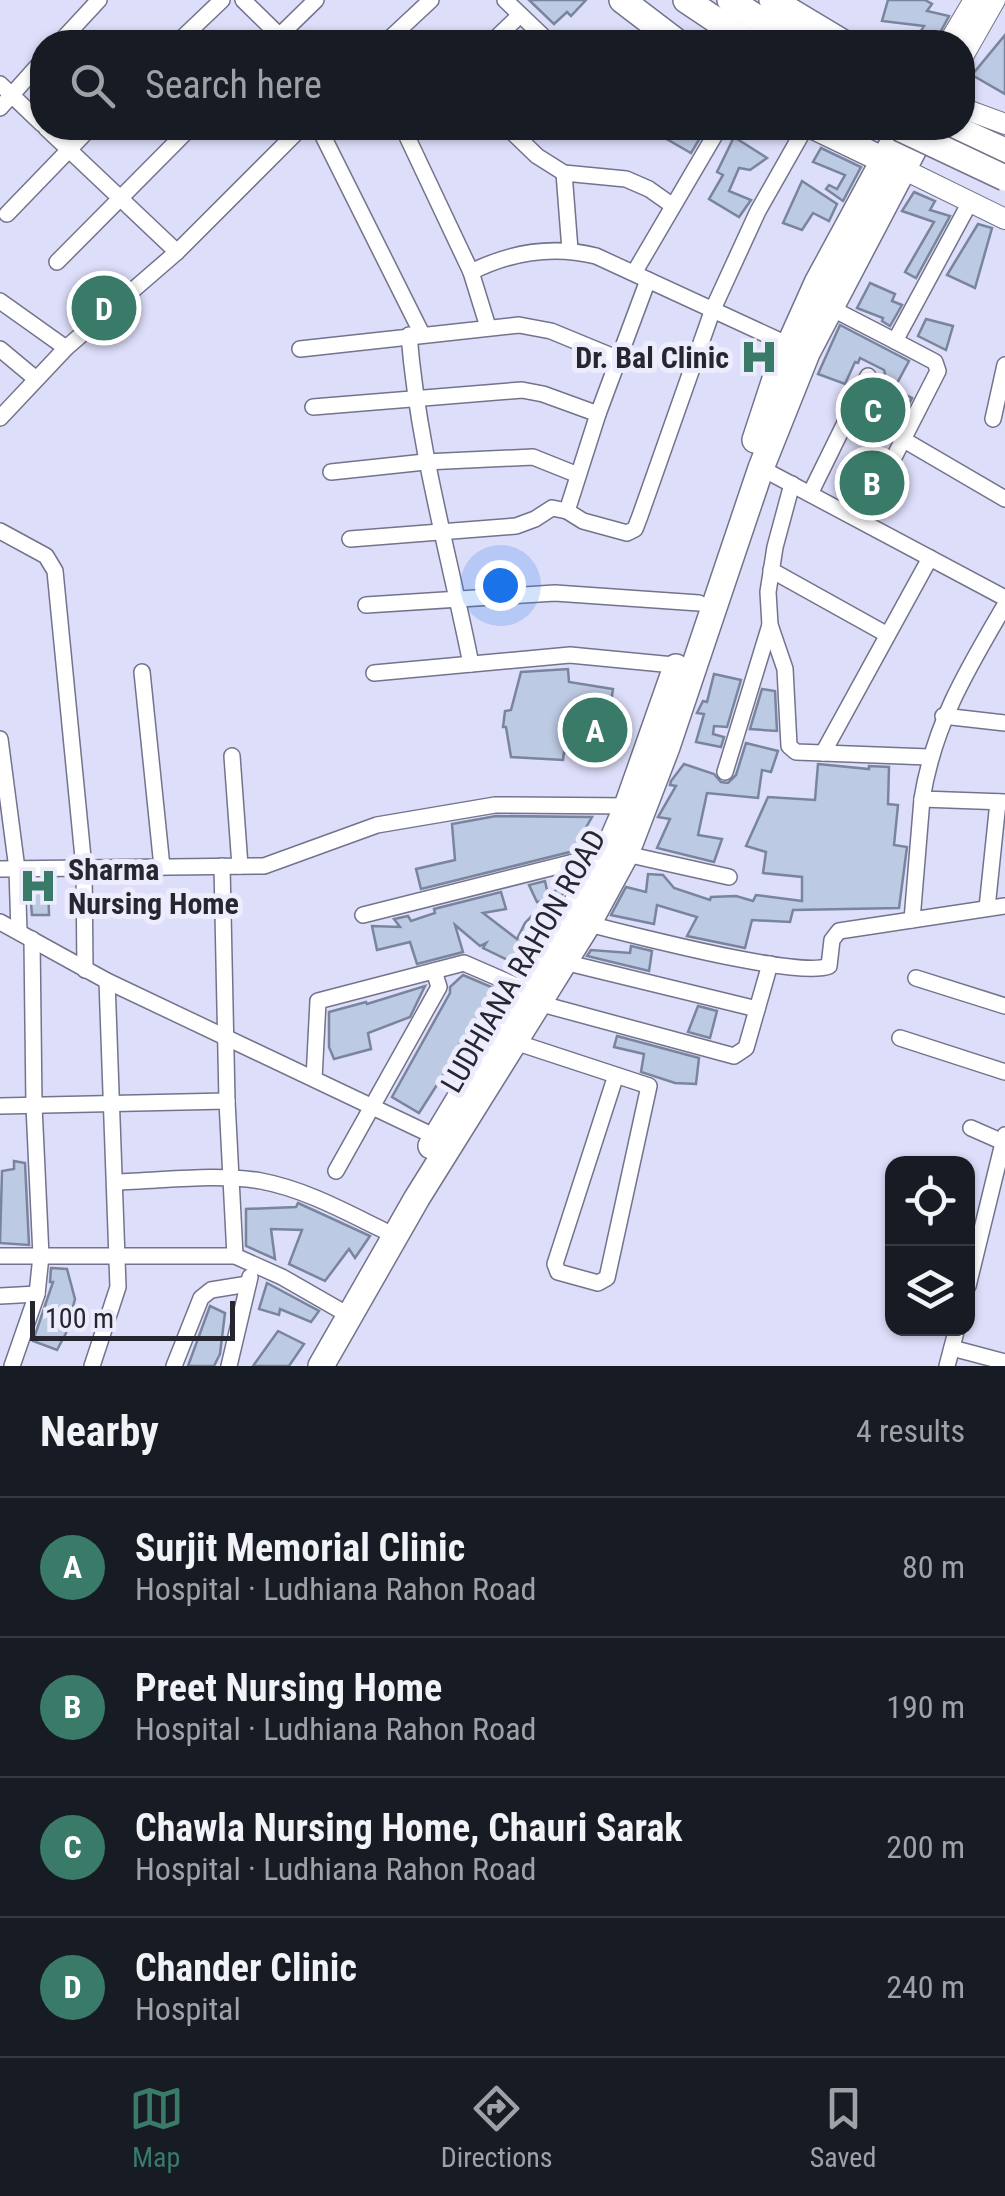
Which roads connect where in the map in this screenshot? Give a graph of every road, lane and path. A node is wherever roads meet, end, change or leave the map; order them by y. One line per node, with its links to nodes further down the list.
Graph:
1 (99, 0): 14 (street)
2 (222, 0): 15 (street)
3 (243, 0): 16 (street)
4 (316, 0): 17 (street)
5 (431, 0): 18 (street)
6 (504, 0): 13 (street)
7 (622, 0): 21 (main road)
8 (686, 0): 22 (main road)
9 (730, 0): 23 (main road)
10 (772, 0): 24 (main road)
11 (974, 0): 25 (street)
12 (995, 0): 26 (street)
13 (520, 15): 19 (street); 20 (street)
14 (71, 30)
15 (191, 30)
16 (271, 30)
17 (289, 30)
18 (399, 30)
19 (504, 30)
20 (536, 30)
21 (661, 30)
22 (730, 30)
23 (776, 30)
24 (822, 30)
25 (955, 30)
26 (975, 35)
27 (30, 72): 28 (street)
28 (4, 95): 30 (street)
29 (975, 113): 31 (street)
30 (30, 115)
31 (1005, 124)
32 (975, 137): 47 (main road)
33 (59, 140): 46 (street)
34 (77, 140): 46 (street)
35 (178, 140): 51 (street)
36 (289, 140): 57 (street)
37 (325, 140): 65 (street)
38 (409, 140): 59 (street)
39 (520, 140): 49 (street)
40 (712, 140): 53 (street)
41 (798, 140): 63 (street)
42 (843, 140): 48 (main road)
43 (898, 140): 48 (main road, LUDHIANA RAHON ROAD)
44 (915, 140): 48 (main road, LUDHIANA RAHON ROAD)
45 (925, 140): 50 (main road, bridge)
46 (68, 148): 51 (street); 54 (street)
47 (1005, 151)
48 (894, 165): 52 (street); 62 (main road, LUDHIANA RAHON ROAD); 67 (main road, LUDHIANA RAHON ROAD)
49 (564, 174): 53 (street); 56 (street)
50 (1005, 178)
51 (121, 198): 57 (street); 58 (street)
52 (969, 204): 55 (street); 66 (street)
53 (673, 206): 60 (street)
54 (7, 214)
55 (1005, 219)
56 (570, 250): 59 (street); 60 (street)
57 (177, 252): 68 (street)
58 (57, 262)
59 (471, 272): 64 (street)
60 (641, 276): 63 (street); 71 (street)
61 (0, 301): 68 (street)
62 (831, 308): 66 (street); 82 (main road, LUDHIANA RAHON ROAD)
63 (713, 309): 67 (street); 88 (street)
64 (488, 327): 65 (street); 71 (street)
65 (416, 334): 70 (street); 75 (street)
66 (895, 341): 80 (street)
67 (789, 345): 97 (main road, LUDHIANA RAHON ROAD)
68 (66, 348): 74 (street)
69 (0, 349): 74 (street)
70 (300, 349)
71 (619, 359): 77 (street)
72 (1005, 365): 79 (street)
73 (868, 376): 86 (street)
74 (36, 379): 78 (street)
75 (414, 399): 76 (street); 77 (street); 81 (street)
76 (313, 407)
77 (598, 414): 84 (street)
78 (0, 418)
79 (994, 419)
80 (904, 440): 87 (street); 89 (street)
81 (425, 462): 83 (street); 84 (street); 91 (street)
82 (761, 468): 85 (street); 102 (main road, LUDHIANA RAHON ROAD)
83 (331, 472)
84 (578, 475): 88 (street)
85 (792, 484): 86 (street); 94 (street)
86 (810, 494): 89 (street)
87 (1005, 499)
88 (568, 510): 91 (street)
89 (862, 520): 93 (street)
90 (0, 531): 119 (street)
91 (442, 532): 92 (street); 95 (street)
92 (350, 539)
93 (930, 558): 96 (street); 100 (street)
94 (771, 570): 99 (street); 100 (street)
95 (458, 599): 97 (street); 98 (street); 101 (street)
96 (1005, 602): 105 (street)
97 (698, 603): 102 (main road, LUDHIANA RAHON ROAD)
98 (366, 605)
99 (770, 624): 108 (street); 111 (street)
100 (886, 634): 108 (street)
101 (471, 664): 102 (street); 104 (street)
102 (685, 666): 114 (main road, LUDHIANA RAHON ROAD)
103 (142, 672): 118 (street)
104 (374, 672)
105 (944, 716): 106 (street); 110 (street)
106 (1005, 723)
107 (0, 739): 120 (street)
108 (823, 753): 110 (street)
109 (232, 756): 117 (street)
110 (929, 758): 112 (street)
111 (725, 772)
112 (922, 799): 113 (street); 125 (street)
113 (1001, 802): 123 (street)
114 (636, 806): 115 (main road, LUDHIANA RAHON ROAD); 117 (street)
115 (616, 854): 121 (street); 124 (street); 127 (main road, LUDHIANA RAHON ROAD); 135 (main road, LUDHIANA RAHON ROAD)
116 (222, 866): 117 (street); 118 (street); 138 (street)
117 (240, 866)
118 (162, 867): 119 (street)
119 (84, 868): 120 (street); 131 (street)
120 (8, 869): 128 (street)
121 (729, 876)
122 (1005, 906): 123 (street)
123 (987, 908): 125 (street)
124 (364, 915)
125 (912, 920): 130 (street)
126 (0, 922): 128 (street)
127 (588, 924): 129 (main road, LUDHIANA RAHON ROAD); 130 (street)
128 (26, 936): 131 (street); 147 (street)
129 (564, 962): 135 (main road, LUDHIANA RAHON ROAD); 137 (street)
130 (770, 964): 137 (street)
131 (84, 970): 134 (street)
132 (434, 971): 135 (street); 143 (street); 148 (street)
133 (916, 978): 136 (street)
134 (107, 980): 138 (street); 145 (street)
135 (532, 996): 137 (street); 140 (main road, LUDHIANA RAHON ROAD); 151 (main road, LUDHIANA RAHON ROAD)
136 (1005, 1006)
137 (757, 1009)
138 (225, 1038): 143 (street); 144 (street)
139 (900, 1038): 141 (street)
140 (515, 1042): 142 (street); 151 (main road, LUDHIANA RAHON ROAD)
141 (1005, 1072)
142 (616, 1075): 142 (street)
143 (314, 1079): 148 (street)
144 (226, 1101): 145 (street); 154 (street)
145 (109, 1104): 147 (street); 155 (street)
146 (0, 1106): 147 (street)
147 (34, 1106): 159 (street)
148 (374, 1108): 151 (street); 153 (street)
149 (970, 1128): 152 (street)
150 (1005, 1134): 152 (street)
151 (444, 1141): 156 (main road, LUDHIANA RAHON ROAD); 166 (main road, LUDHIANA RAHON ROAD)
152 (1004, 1143): 161 (street)
153 (336, 1172)
154 (232, 1178): 155 (street); 156 (street); 160 (street)
155 (115, 1182): 157 (street)
156 (383, 1230): 166 (main road, LUDHIANA RAHON ROAD)
157 (118, 1255): 159 (street); 160 (street); 171 (street)
158 (0, 1256): 159 (street)
159 (41, 1256): 164 (street)
160 (234, 1256): 162 (street)
161 (975, 1258)
162 (253, 1263): 163 (street); 166 (street)
163 (248, 1284): 172 (street); 173 (street)
164 (37, 1294): 165 (street); 170 (street)
165 (0, 1296)
166 (344, 1312): 174 (main road, LUDHIANA RAHON ROAD); 175 (main road, LUDHIANA RAHON ROAD)
167 (955, 1336): 168 (street)
168 (952, 1348): 169 (street); 176 (street)
169 (1005, 1362)
170 (12, 1366)
171 (92, 1366)
172 (174, 1366)
173 (229, 1366)
174 (302, 1366)
175 (321, 1366)
176 (947, 1366)

